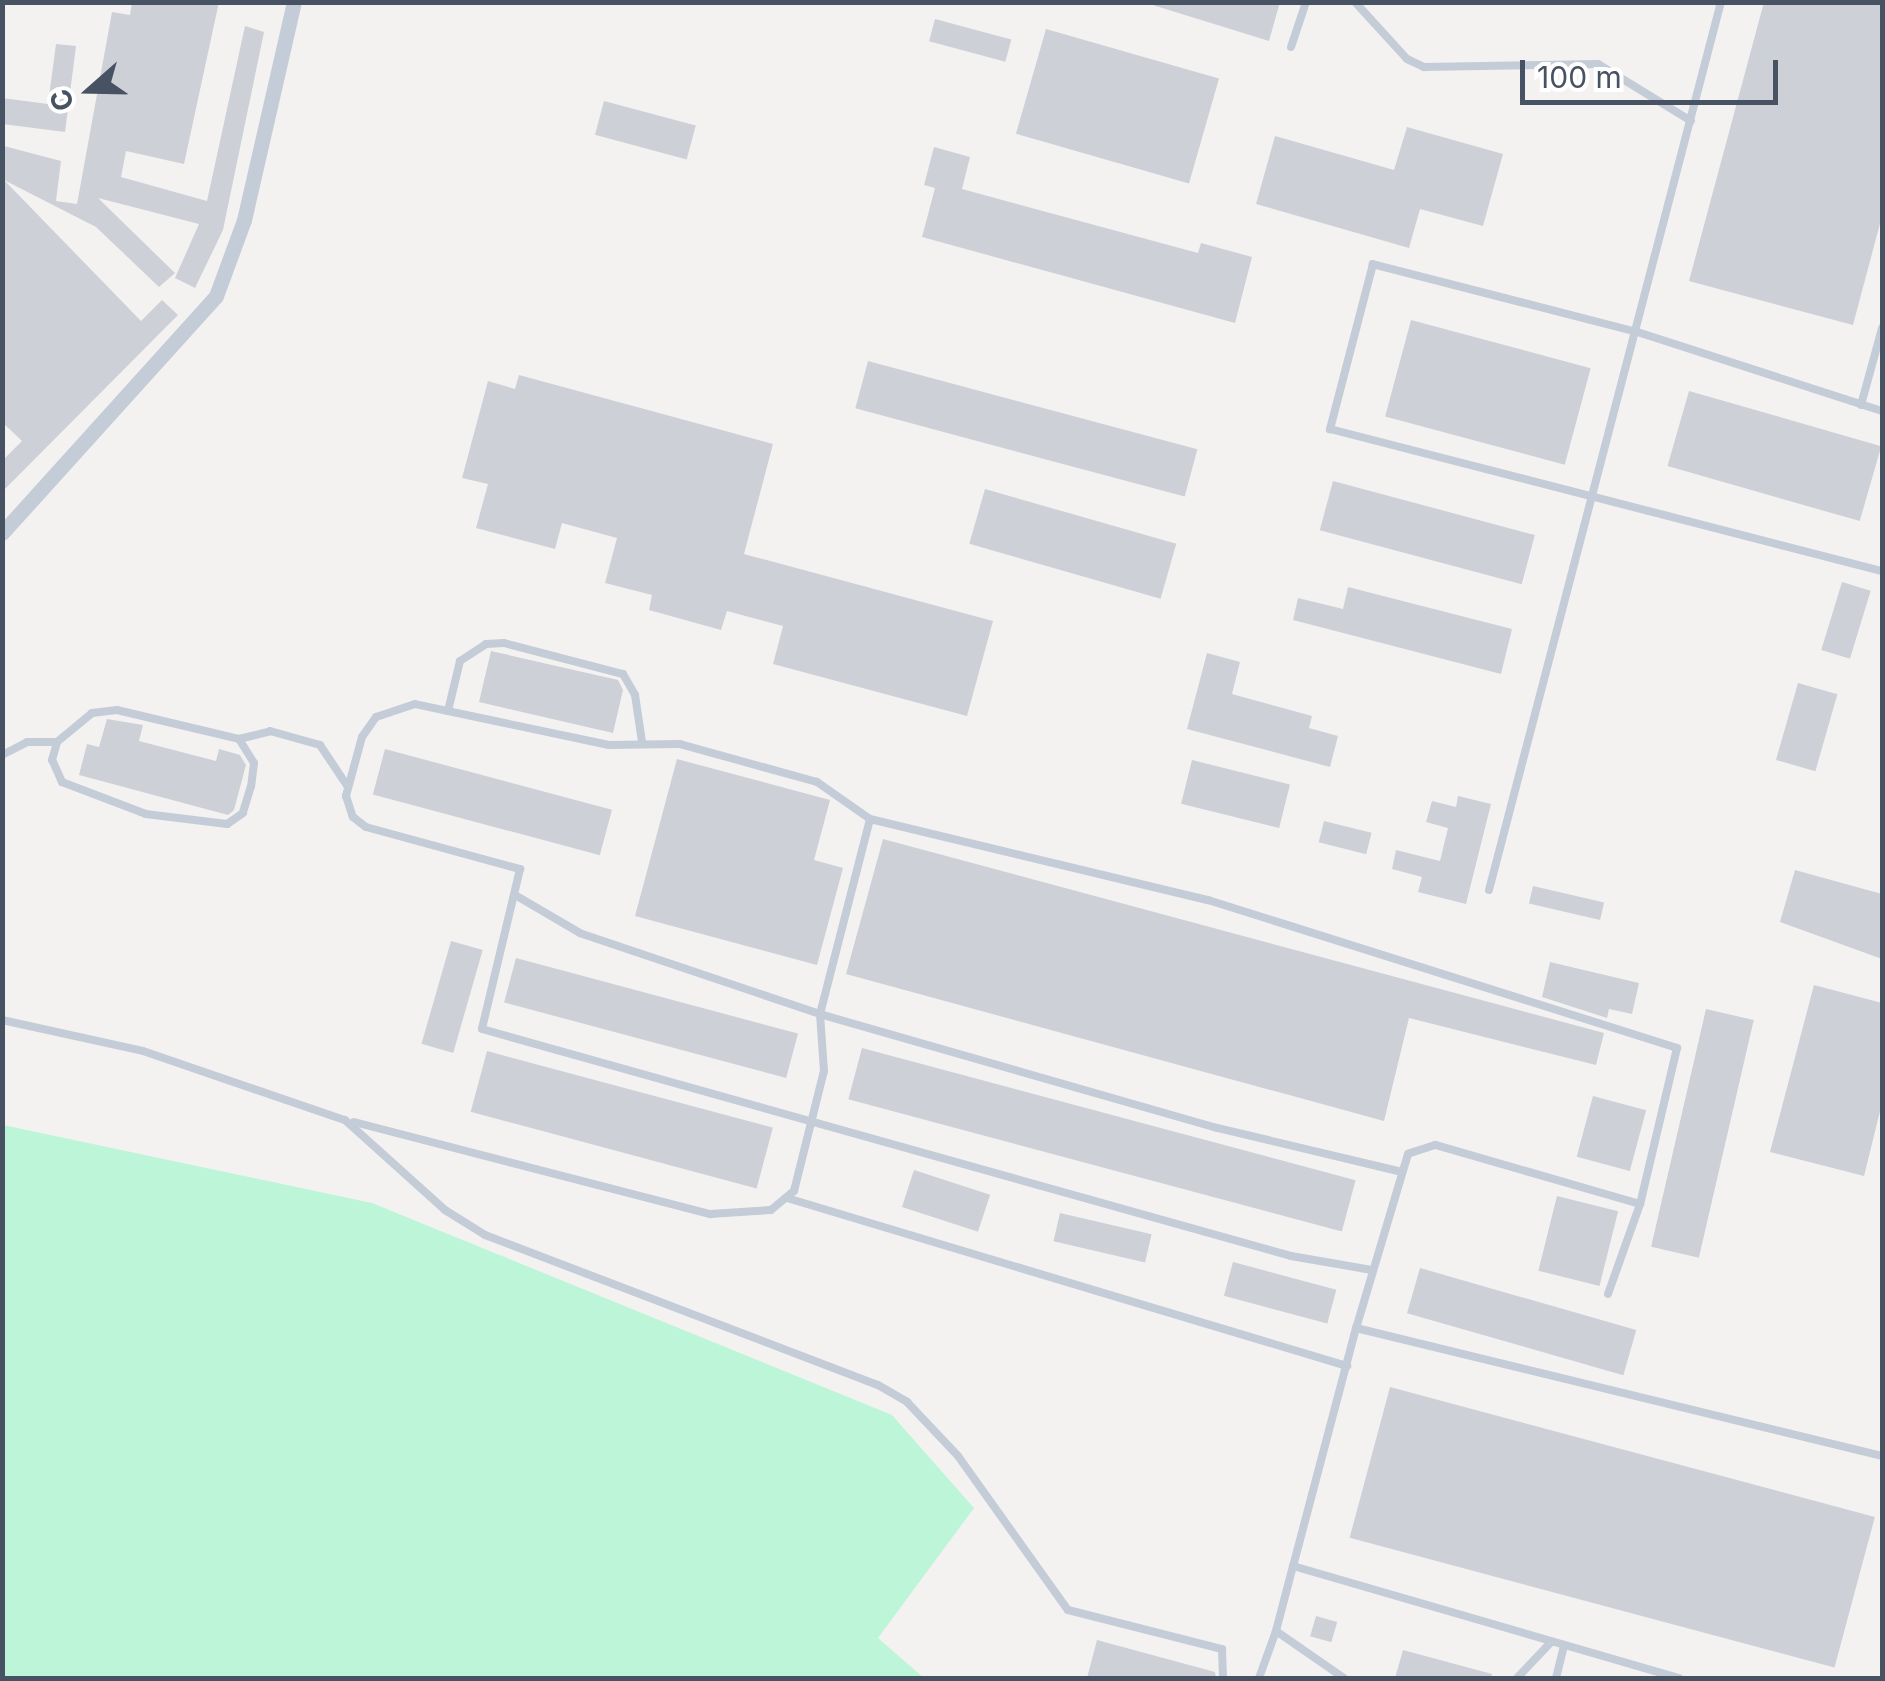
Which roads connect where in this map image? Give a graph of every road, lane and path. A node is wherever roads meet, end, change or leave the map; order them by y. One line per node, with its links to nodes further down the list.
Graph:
1 (294, 2): 12 (street)
2 (1306, 2): 5 (lane)
3 (1354, 2): 6 (lane)
4 (1721, 2): 6 (lane)
5 (1291, 46)
6 (1691, 121): 8 (lane)
7 (1882, 328): 9 (lane)
8 (1637, 332): 9 (lane); 11 (lane); 11 (lane)
9 (1861, 405): 10 (lane)
10 (1882, 411)
11 (1595, 500): 13 (lane); 21 (lane)
12 (2, 533)
13 (1882, 571)
14 (448, 711): 17 (lane); 17 (lane); 19 (lane)
15 (239, 739): 16 (lane); 16 (lane); 19 (lane)
16 (57, 742): 18 (lane)
17 (642, 742): 20 (lane)
18 (2, 755)
19 (348, 787): 22 (lane)
20 (870, 819): 23 (lane); 29 (lane)
21 (1489, 890)
22 (515, 895): 23 (lane); 25 (lane)
23 (820, 1014): 25 (lane); 27 (lane)
24 (2, 1020): 26 (lane)
25 (814, 1119): 28 (lane); 30 (lane)
26 (344, 1120): 28 (lane); 39 (lane)
27 (1398, 1171): 29 (lane); 30 (lane)
28 (787, 1198): 33 (lane)
29 (1640, 1204): 31 (lane)
30 (1372, 1270): 32 (lane)
31 (1608, 1294)
32 (1356, 1328): 33 (lane); 34 (lane)
33 (1347, 1366): 35 (lane)
34 (1882, 1456)
35 (1293, 1566): 36 (lane); 37 (lane)
36 (1276, 1631): 40 (lane); 41 (lane)
37 (1552, 1642): 38 (lane); 42 (lane)
38 (1564, 1646): 43 (lane); 44 (lane)
39 (1223, 1678)
40 (1259, 1678)
41 (1344, 1678)
42 (1517, 1678)
43 (1556, 1678)
44 (1679, 1678)

